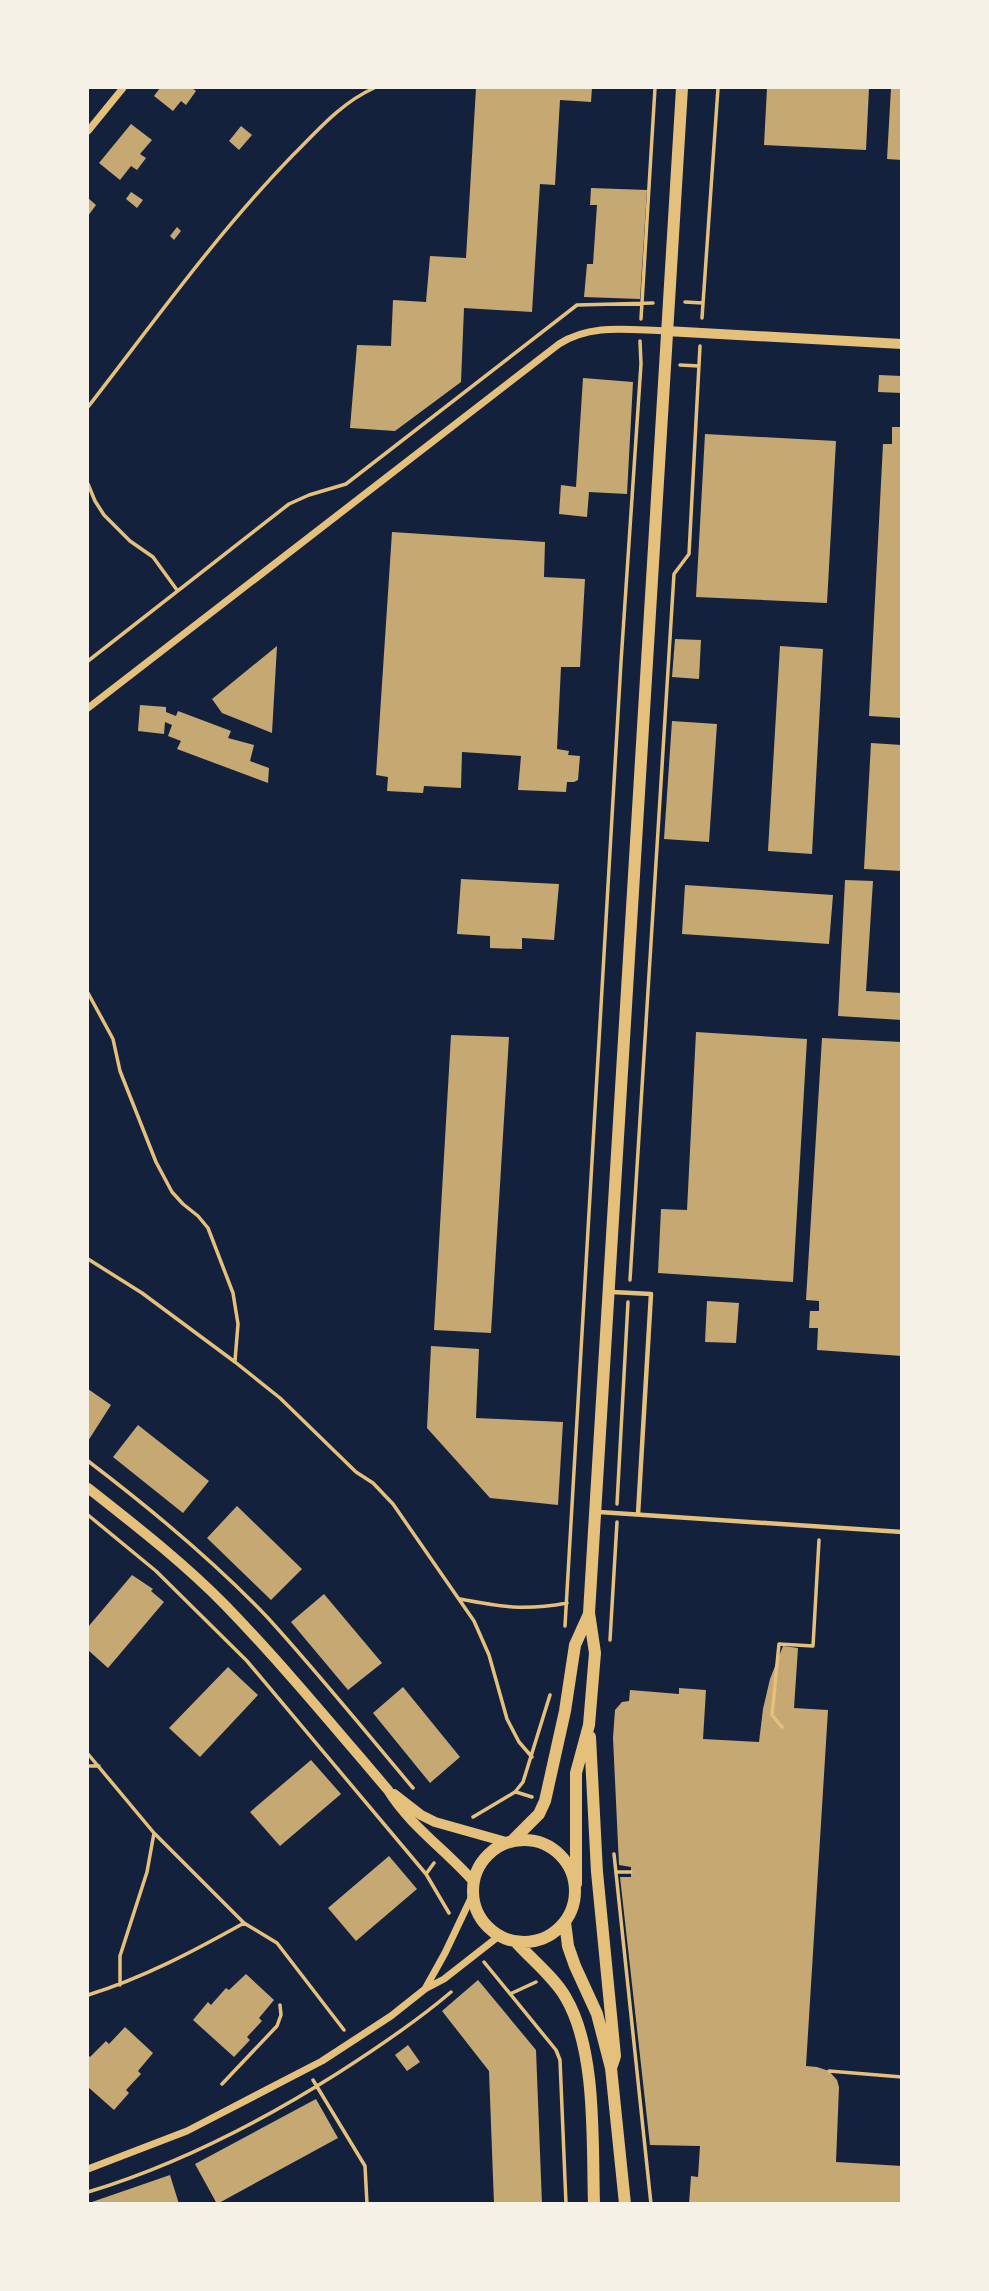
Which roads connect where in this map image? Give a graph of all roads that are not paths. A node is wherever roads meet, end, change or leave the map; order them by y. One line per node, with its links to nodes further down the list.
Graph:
1 (123, 88): 3 (street)
2 (682, 88): 4 (main road)
3 (88, 131)
4 (666, 331): 5 (street); 6 (street); 7 (main road)
5 (901, 344)
6 (88, 708)
7 (607, 1292): 9 (main road); 10 (lane)
8 (88, 1488): 14 (street)
9 (596, 1512): 10 (lane); 12 (main road)
10 (638, 1514): 11 (lane)
11 (901, 1532)
12 (589, 1613): 13 (main road); 15 (main road)
13 (589, 1726): 17 (main road); 23 (main road)
14 (388, 1790): 15 (street); 16 (street)
15 (510, 1841): 16 (main road); 17 (main road)
16 (474, 1882): 18 (main road)
17 (576, 1884): 19 (main road)
18 (472, 1896): 20 (main road); 22 (street)
19 (565, 1922): 21 (main road); 23 (main road)
20 (499, 1936): 21 (main road); 22 (street)
21 (516, 1942): 25 (main road)
22 (425, 1989): 24 (street)
23 (611, 2068): 26 (main road)
24 (88, 2169)
25 (594, 2203)
26 (625, 2203)

